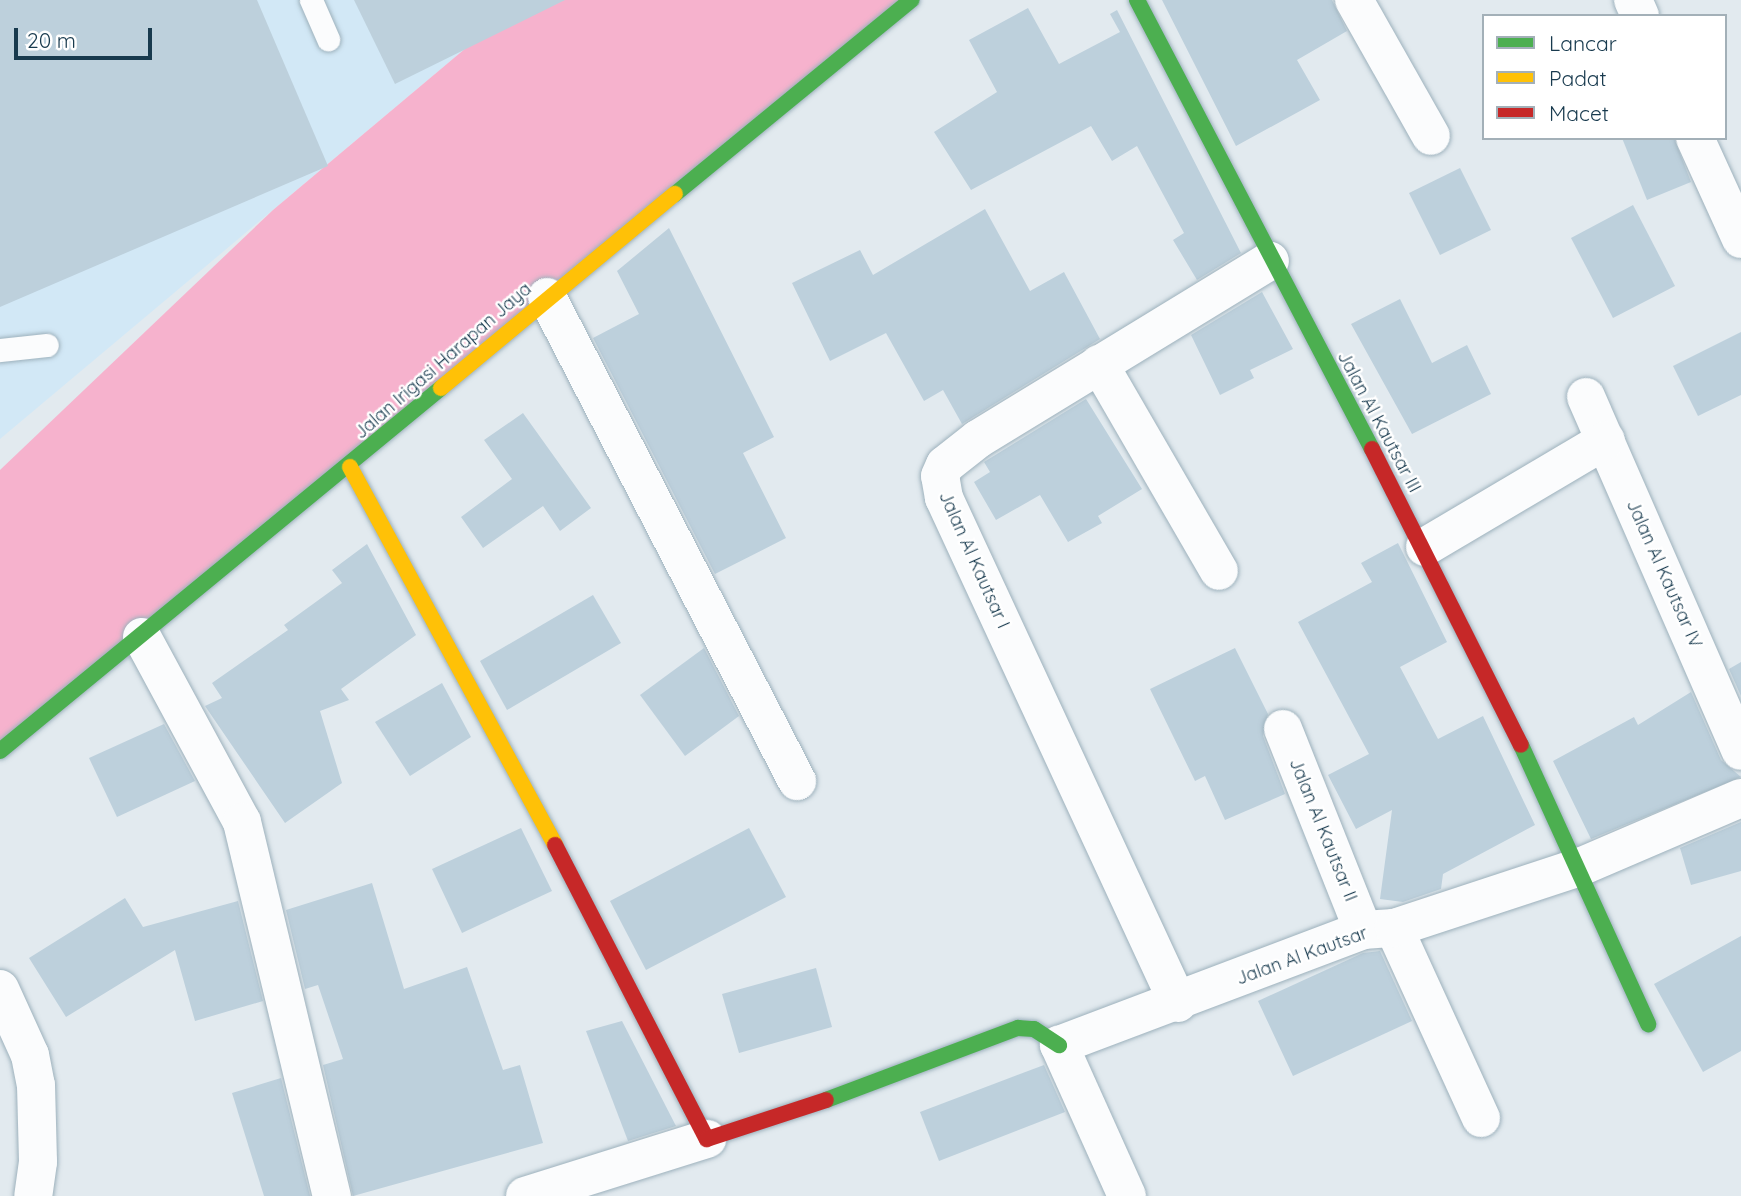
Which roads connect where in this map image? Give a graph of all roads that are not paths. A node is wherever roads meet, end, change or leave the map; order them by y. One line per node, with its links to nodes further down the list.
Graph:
1 (311, 0): 5 (lane)
2 (911, 0): 10 (street, Jalan Irigasi Harapan Jaya)
3 (1138, 0): 9 (street, Jalan Al Kautsar III)
4 (1354, 0): 6 (street)
5 (328, 39)
6 (1431, 136)
7 (1696, 140): 8 (street)
8 (1741, 239)
9 (1270, 261): 13 (street, Jalan Al Kautsar I); 17 (street, Jalan Al Kautsar III)
10 (547, 298): 16 (street, Jalan Irigasi Harapan Jaya); 23 (street)
11 (47, 345): 12 (lane)
12 (0, 350)
13 (1099, 364): 18 (street); 28 (street, Jalan Al Kautsar I)
14 (1586, 397): 15 (street, Jalan Al Kautsar IV)
15 (1606, 440): 17 (street); 22 (street, Jalan Al Kautsar IV)
16 (350, 467): 19 (street, Jalan Irigasi Harapan Jaya); 32 (street)
17 (1425, 547): 25 (street, Jalan Al Kautsar III)
18 (1219, 571)
19 (142, 637): 21 (street, Jalan Irigasi Harapan Jaya); 34 (street)
20 (1283, 729): 26 (street, Jalan Al Kautsar II)
21 (0, 751)
22 (1741, 751)
23 (797, 782)
24 (1741, 798): 25 (street, Jalan Al Kautsar)
25 (1580, 867): 26 (street, Jalan Al Kautsar); 29 (street, Jalan Al Kautsar III)
26 (1378, 929): 28 (street, Jalan Al Kautsar); 31 (street, Jalan Al Kautsar II)
27 (0, 989): 33 (street)
28 (1178, 1003): 30 (street, Jalan Al Kautsar)
29 (1648, 1024)
30 (1059, 1045): 32 (street); 36 (street)
31 (1481, 1118)
32 (707, 1139): 35 (street)
33 (33, 1196)
34 (332, 1196)
35 (525, 1196)
36 (1127, 1196)

